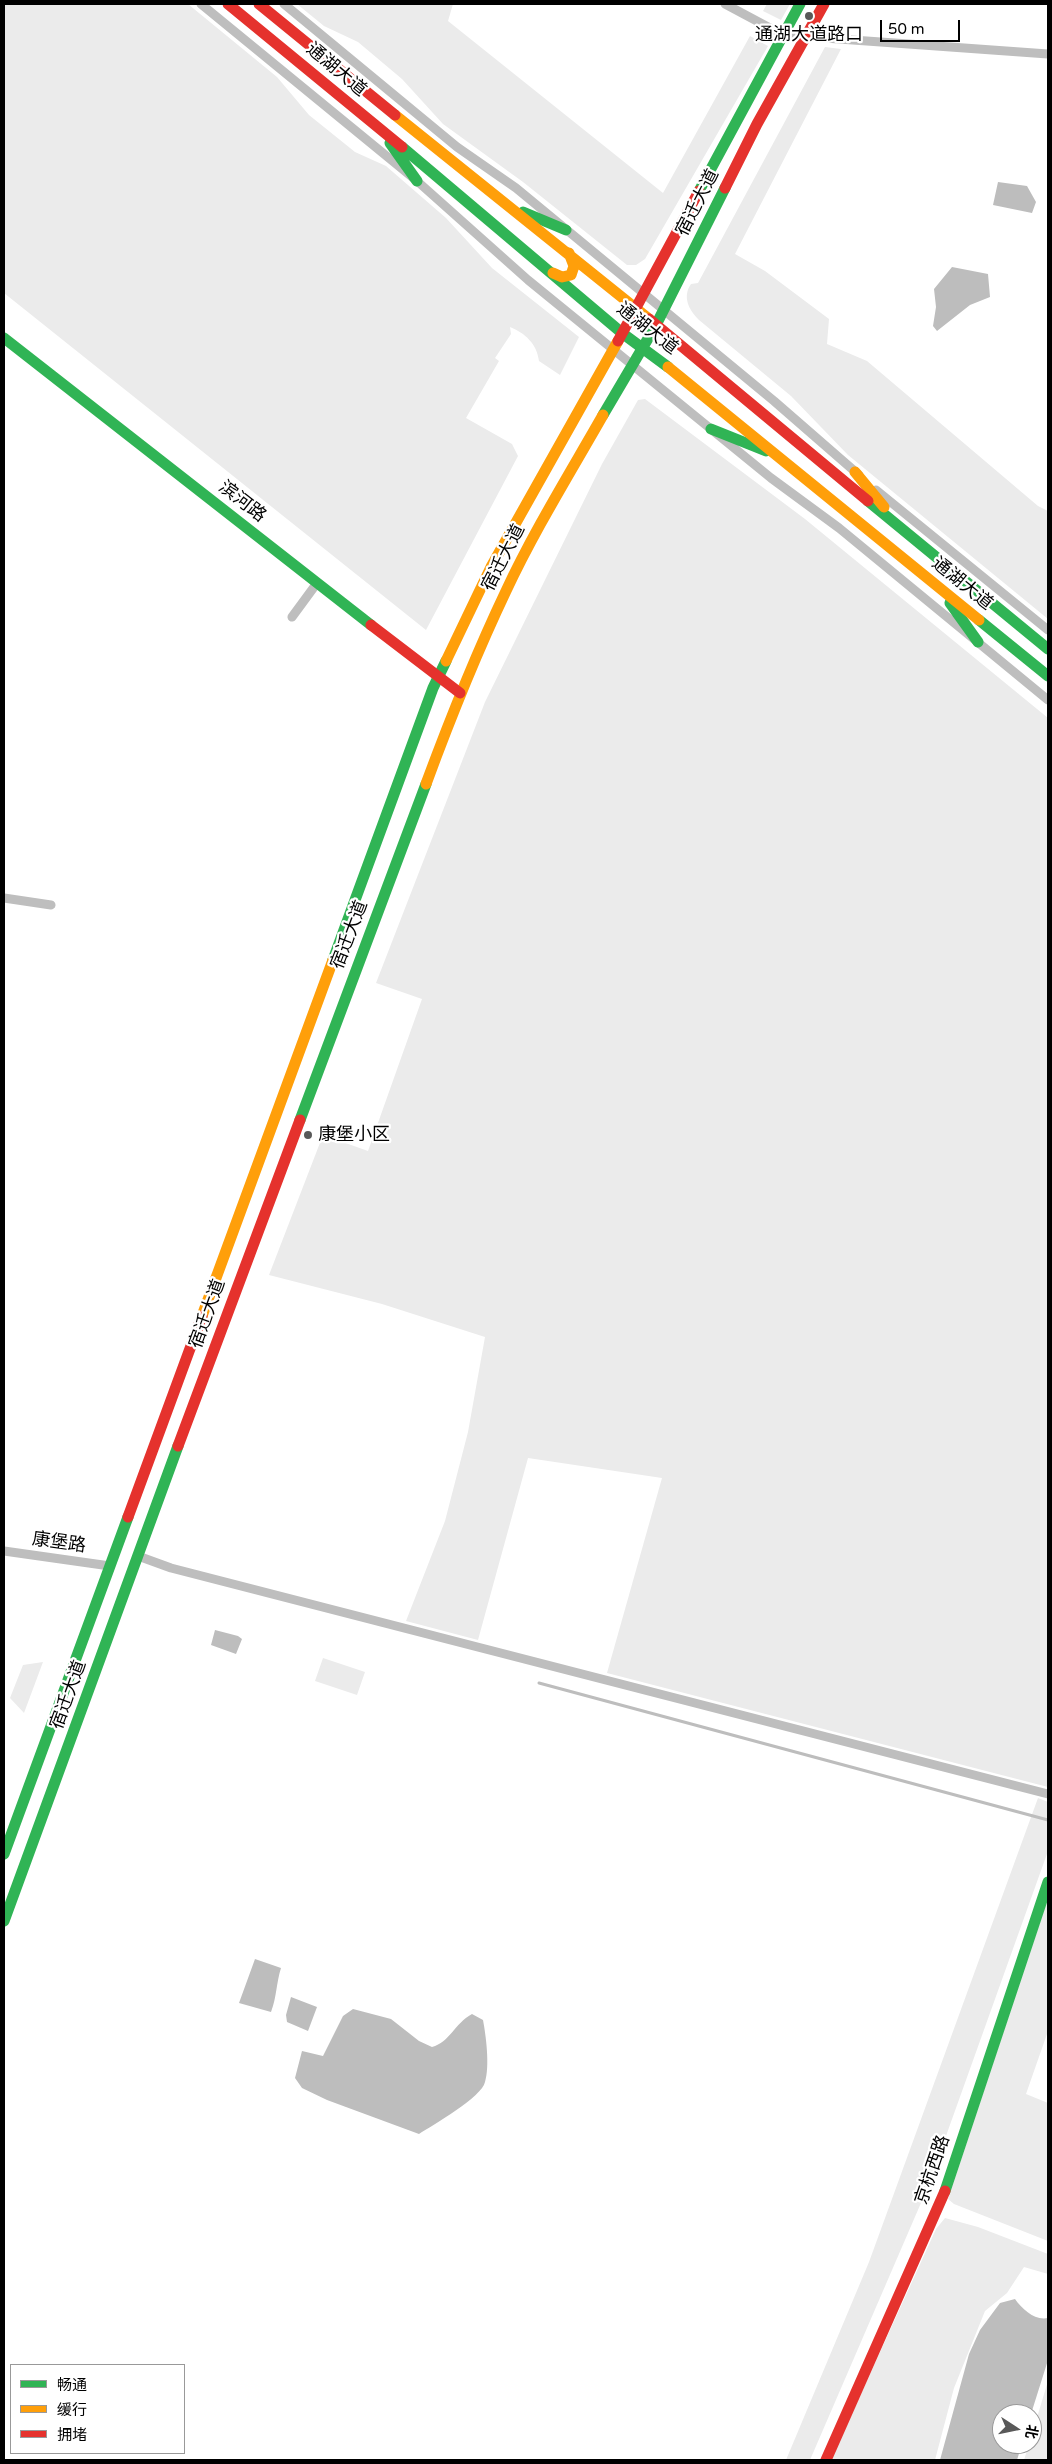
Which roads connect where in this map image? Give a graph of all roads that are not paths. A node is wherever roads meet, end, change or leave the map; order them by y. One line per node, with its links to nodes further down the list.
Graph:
1 (201, 4): 12 (street)
2 (228, 4): 11 (main road, 通湖大道)
3 (259, 4): 13 (main road, 通湖大道)
4 (284, 4): 14 (street)
5 (725, 4): 8 (street)
6 (800, 4): 8 (main road, 宿迁大道)
7 (824, 4): 9 (main road, 宿迁大道)
8 (783, 35): 9 (street); 17 (main road, 宿迁大道)
9 (806, 36): 10 (street); 19 (main road, 宿迁大道)
10 (1048, 54)
11 (381, 130): 12 (main road); 16 (main road, 通湖大道)
12 (417, 181): 23 (street)
13 (511, 208): 14 (main road); 15 (main road, 通湖大道)
14 (566, 230): 17 (street)
15 (568, 253): 16 (main road); 18 (main road, 通湖大道)
16 (550, 271): 21 (main road, 通湖大道)
17 (643, 294): 18 (main road, 宿迁大道); 19 (street)
18 (636, 307): 20 (main road, 通湖大道); 21 (main road, 宿迁大道)
19 (663, 310): 20 (main road, 宿迁大道); 30 (street)
20 (656, 324): 24 (main road, 宿迁大道); 26 (main road, 通湖大道)
21 (622, 333): 23 (main road, 宿迁大道); 24 (main road, 通湖大道)
22 (4, 338): 32 (main road, 滨河路)
23 (613, 349): 25 (street); 39 (main road, 宿迁大道)
24 (642, 349): 25 (main road, 宿迁大道); 27 (main road, 通湖大道)
25 (633, 365): 28 (street); 40 (main road, 宿迁大道)
26 (723, 381): 27 (main road); 31 (main road, 通湖大道)
27 (708, 400): 29 (main road, 通湖大道)
28 (711, 429): 29 (main road); 36 (street)
29 (776, 455): 33 (main road, 通湖大道)
30 (855, 472): 31 (main road); 35 (street)
31 (896, 524): 37 (main road, 通湖大道)
32 (317, 583): 34 (street); 39 (main road, 滨河路)
33 (938, 586): 36 (main road); 38 (main road, 通湖大道)
34 (292, 616)
35 (1048, 630)
36 (978, 642): 41 (street)
37 (1048, 650)
38 (1048, 676)
39 (438, 678): 40 (main road, 滨河路); 46 (main road, 宿迁大道)
40 (460, 693): 45 (main road, 宿迁大道)
41 (1048, 700)
42 (4, 898): 43 (street)
43 (51, 905)
44 (4, 1551): 46 (street, 康堡路)
45 (138, 1556): 48 (street); 52 (main road, 宿迁大道)
46 (110, 1566): 47 (main road, 宿迁大道)
47 (30, 1782): 49 (main road); 50 (main road, 宿迁大道)
48 (1048, 1794)
49 (4, 1834)
50 (4, 1854)
51 (1048, 1882): 53 (main road, 京杭西路)
52 (4, 1921)
53 (826, 2460)

